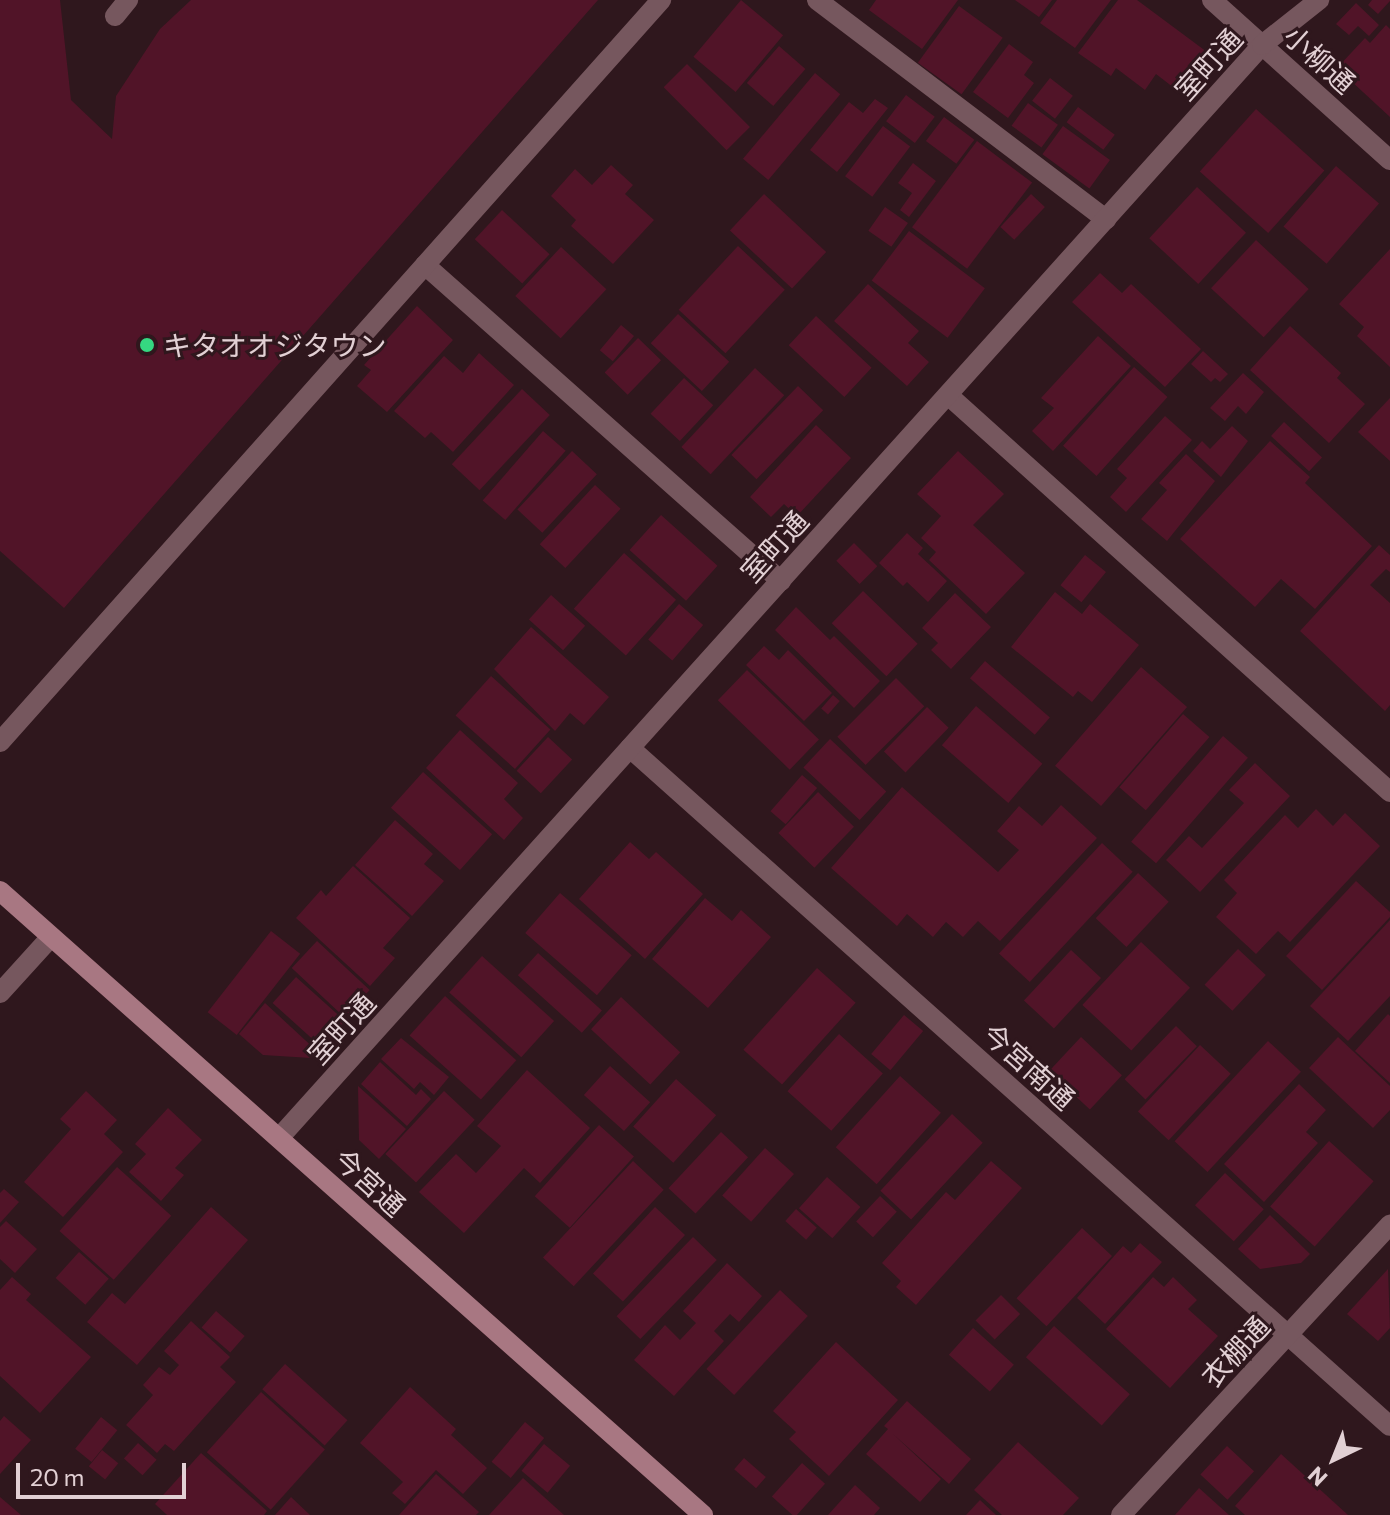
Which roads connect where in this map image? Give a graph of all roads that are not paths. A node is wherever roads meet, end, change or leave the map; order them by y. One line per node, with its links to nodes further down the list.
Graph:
1 (661, 0): 8 (street)
2 (817, 0): 7 (street)
3 (1212, 0): 5 (street, 小柳通)
4 (1319, 0): 5 (street, 室町通)
5 (1262, 45): 6 (street, 小柳通); 7 (street, 室町通)
6 (1390, 160)
7 (1106, 219): 9 (street, 室町通)
8 (425, 265): 10 (street); 11 (street)
9 (948, 395): 10 (street, 室町通); 13 (street)
10 (781, 581): 12 (street, 室町通)
11 (0, 742)
12 (630, 748): 17 (street, 室町通); 19 (street, 今宮南通)
13 (1390, 792)
14 (0, 891): 15 (street, 今宮通)
15 (51, 937): 16 (street); 17 (street, 今宮通)
16 (0, 993)
17 (279, 1138): 21 (street, 今宮通)
18 (1390, 1224): 19 (street, 衣棚通)
19 (1288, 1335): 20 (street, 今宮南通); 22 (street, 衣棚通)
20 (1390, 1426)
21 (702, 1515)
22 (1121, 1515)

